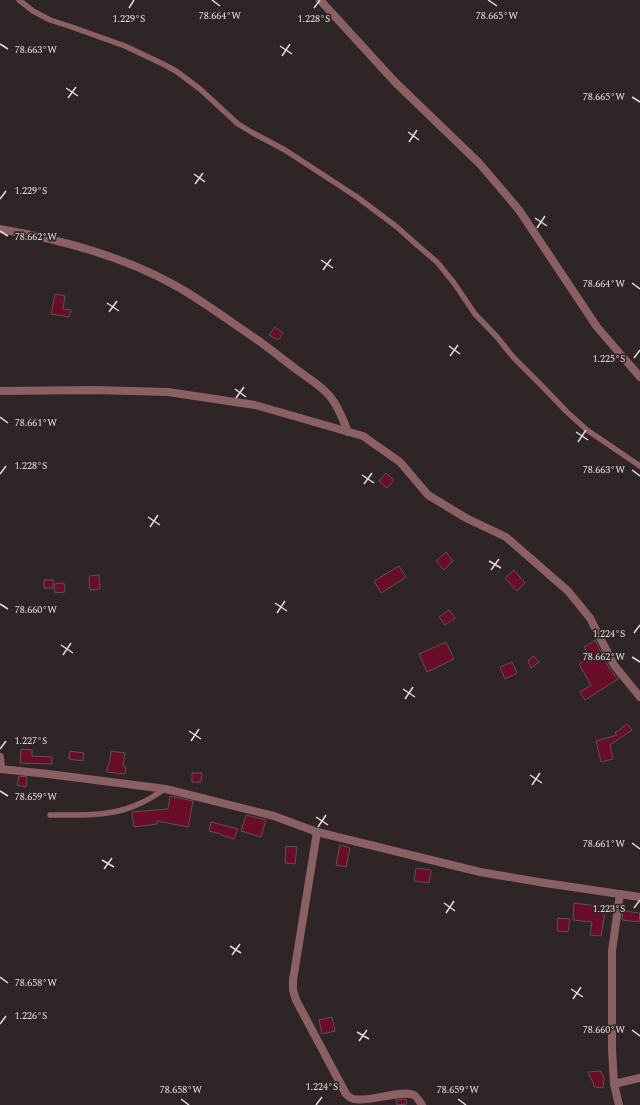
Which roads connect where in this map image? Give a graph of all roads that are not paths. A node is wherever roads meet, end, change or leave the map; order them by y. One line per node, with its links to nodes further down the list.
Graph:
1 (19, 0): 7 (lane)
2 (320, 0): 4 (street)
3 (0, 229): 6 (street)
4 (640, 377)
5 (0, 391): 6 (street)
6 (348, 432): 8 (street)
7 (640, 466)
8 (640, 697)
9 (0, 757): 10 (street)
10 (1, 769): 11 (street)
11 (166, 789): 12 (lane); 13 (street)
12 (50, 815)
13 (316, 832): 14 (street); 18 (street)
14 (620, 894): 15 (street); 17 (street)
15 (640, 897)
16 (640, 1078): 17 (street)
17 (614, 1084): 19 (street)
18 (422, 1105)
19 (619, 1105)

